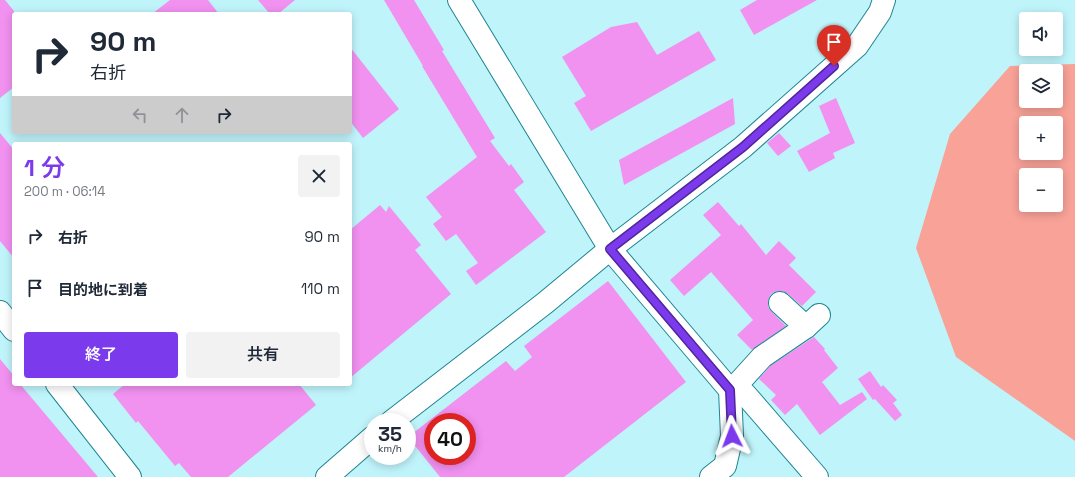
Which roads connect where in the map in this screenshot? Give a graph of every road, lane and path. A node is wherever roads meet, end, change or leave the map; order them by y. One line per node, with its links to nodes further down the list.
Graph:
1 (459, 0): 3 (street)
2 (884, 0): 3 (street)
3 (610, 249): 8 (street); 9 (street)
4 (780, 303): 8 (street)
5 (0, 312): 6 (street)
6 (12, 327)
7 (59, 386): 11 (street)
8 (732, 390): 13 (street); 14 (street)
9 (403, 413)
10 (364, 444): 12 (street)
11 (130, 477)
12 (327, 477)
13 (711, 477)
14 (817, 477)

